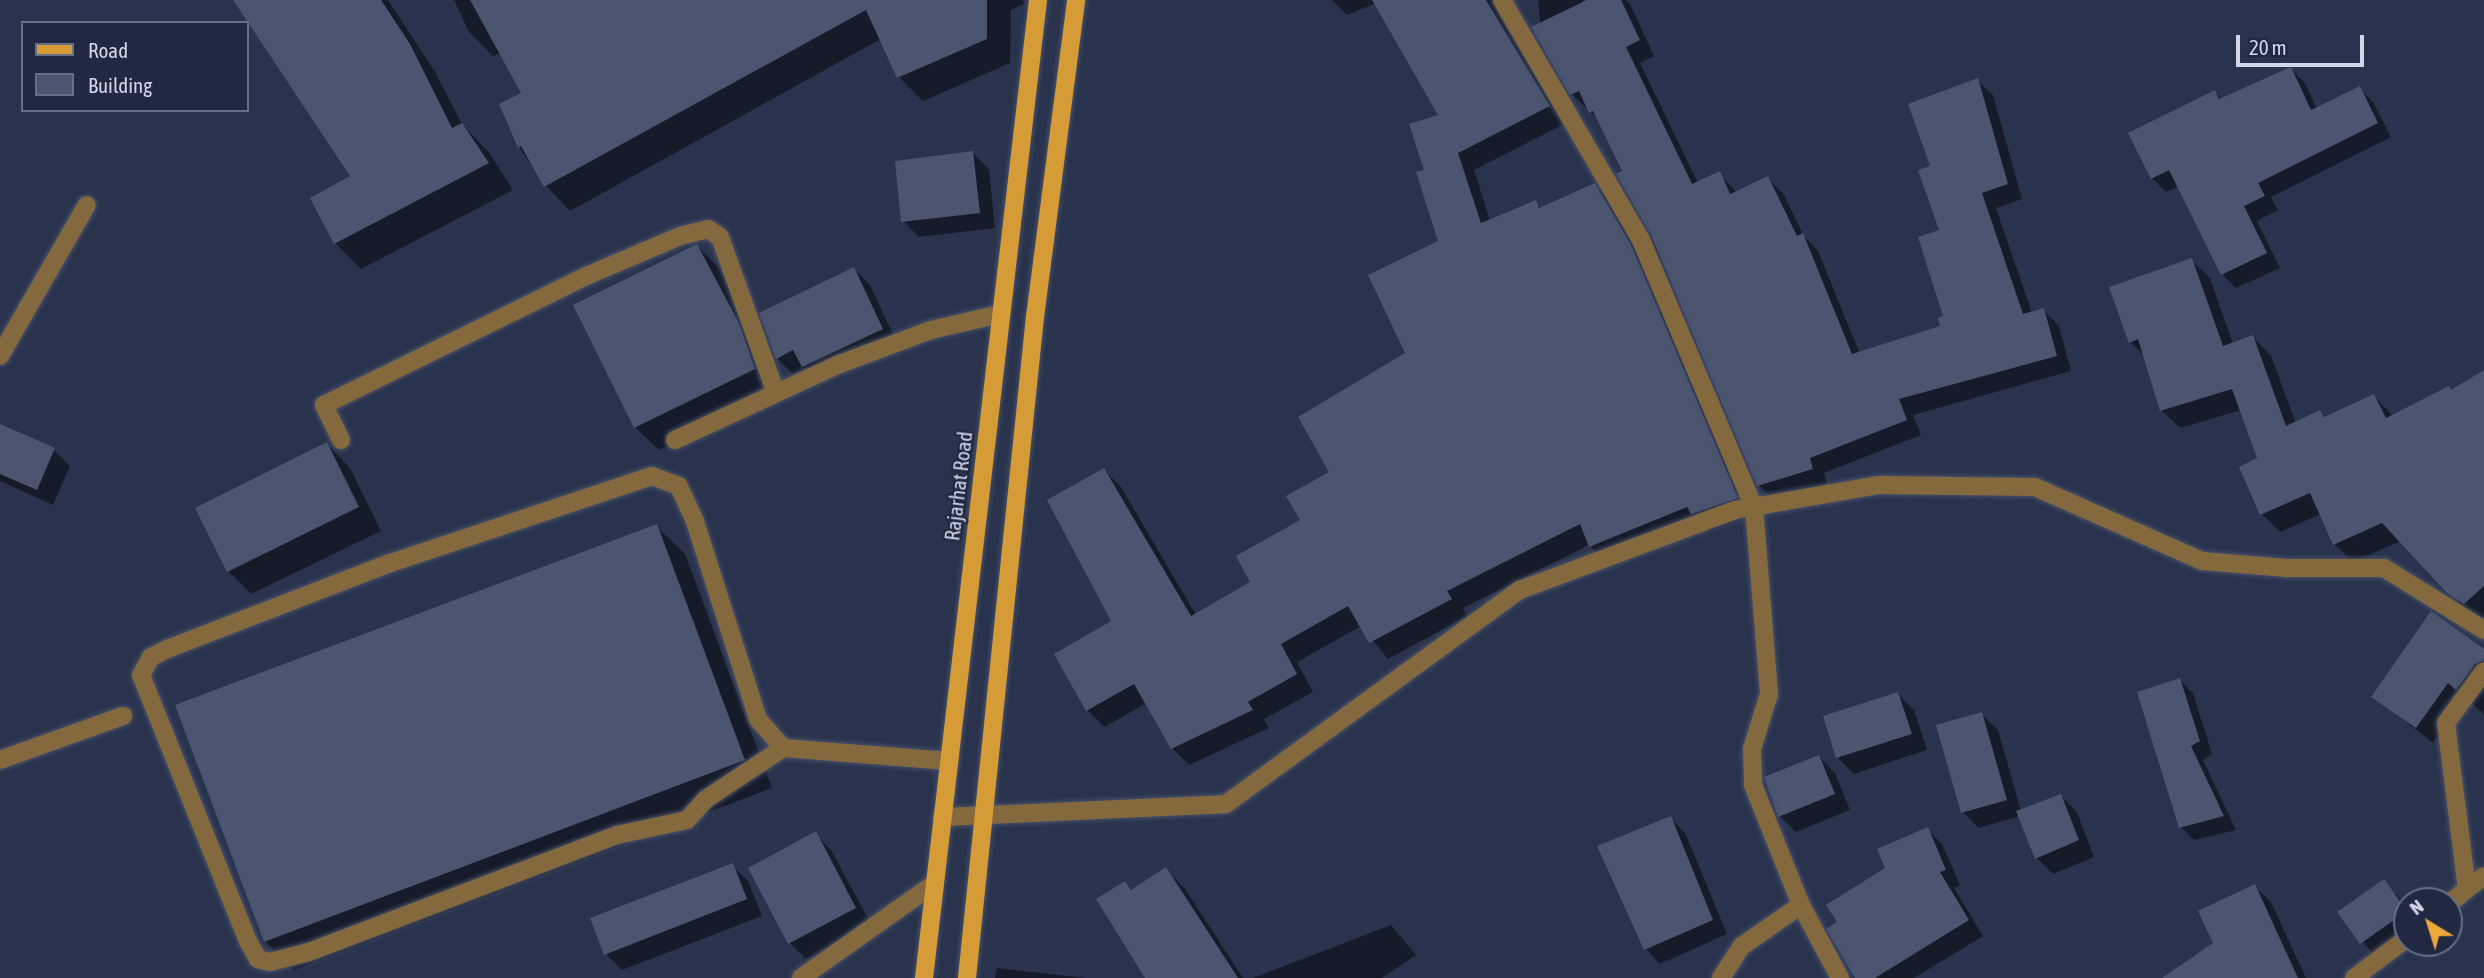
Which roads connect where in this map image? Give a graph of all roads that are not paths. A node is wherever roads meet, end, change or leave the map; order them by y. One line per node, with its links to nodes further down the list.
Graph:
1 (1038, 0): 5 (main road, Rajarhat Road)
2 (1076, 0): 17 (main road)
3 (1503, 0): 10 (street)
4 (87, 205): 6 (street)
5 (1000, 314): 7 (street); 16 (main road, Rajarhat Road)
6 (0, 356)
7 (775, 391): 8 (street); 9 (street)
8 (341, 440)
9 (675, 440)
10 (1754, 507): 11 (street); 17 (street); 23 (street)
11 (2484, 630)
12 (2484, 671): 21 (street)
13 (123, 716): 15 (street)
14 (783, 748): 14 (street); 16 (street)
15 (0, 760)
16 (949, 761): 18 (main road, Rajarhat Road)
17 (984, 815): 18 (street); 27 (main road)
18 (942, 817): 20 (main road, Rajarhat Road)
19 (2484, 876): 21 (street)
20 (934, 884): 25 (street); 26 (main road, Rajarhat Road)
21 (2467, 890): 22 (street)
22 (2463, 893)
23 (1801, 905): 28 (street); 29 (street)
24 (2393, 949): 30 (street)
25 (801, 978)
26 (923, 978)
27 (967, 978)
28 (1721, 978)
29 (1840, 978)
30 (2354, 978)

